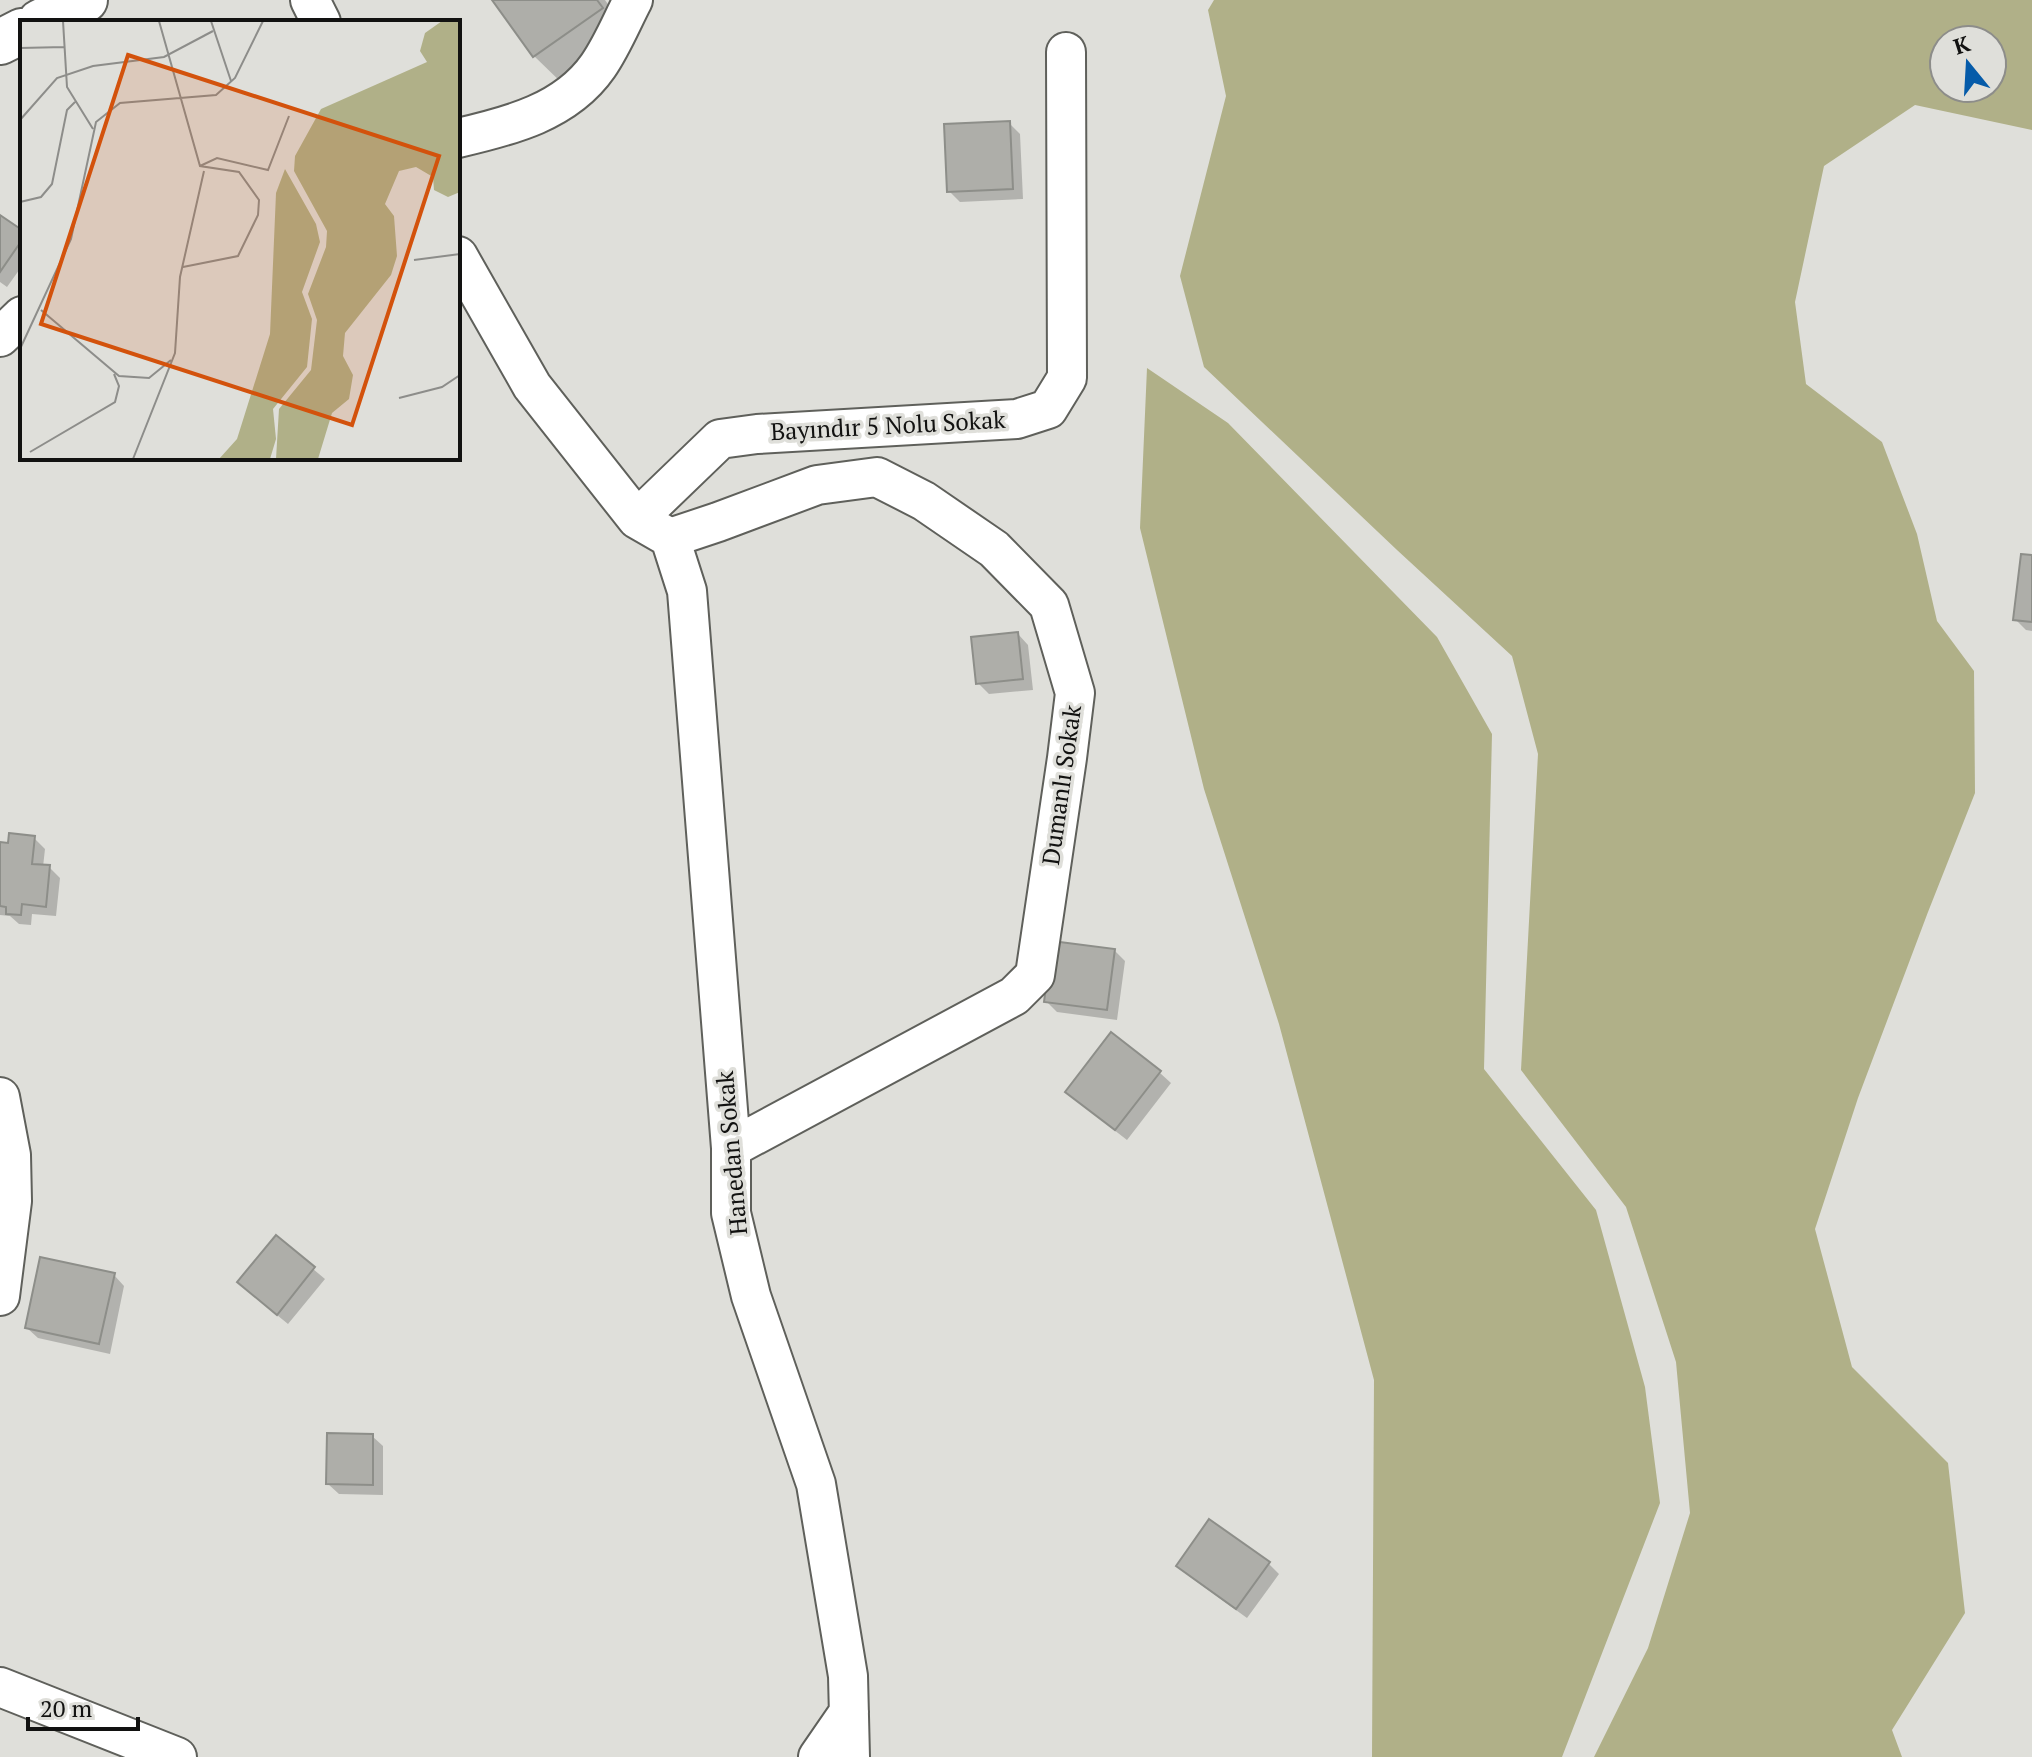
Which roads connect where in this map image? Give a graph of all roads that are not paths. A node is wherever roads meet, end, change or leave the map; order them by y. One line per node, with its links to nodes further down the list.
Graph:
1 (85, 0): 4 (street)
2 (310, 0): 5 (street)
3 (633, 0): 9 (street)
4 (44, 20)
5 (320, 20)
6 (20, 32): 7 (street)
7 (0, 42)
8 (1066, 52): 13 (street, Bayındır 5 Nolu Sokak)
9 (460, 138)
10 (460, 260): 13 (street)
11 (20, 318): 12 (street)
12 (0, 337)
13 (637, 519): 14 (street)
14 (670, 538): 16 (street, Hanedan Sokak); 16 (street, Dumanlı Sokak)
15 (0, 1097): 17 (street)
16 (731, 1148): 19 (street, Hanedan Sokak)
17 (0, 1296)
18 (0, 1687): 20 (street)
19 (849, 1712): 21 (street); 22 (street, Hanedan Sokak)
20 (177, 1757)
21 (818, 1757)
22 (850, 1757)

